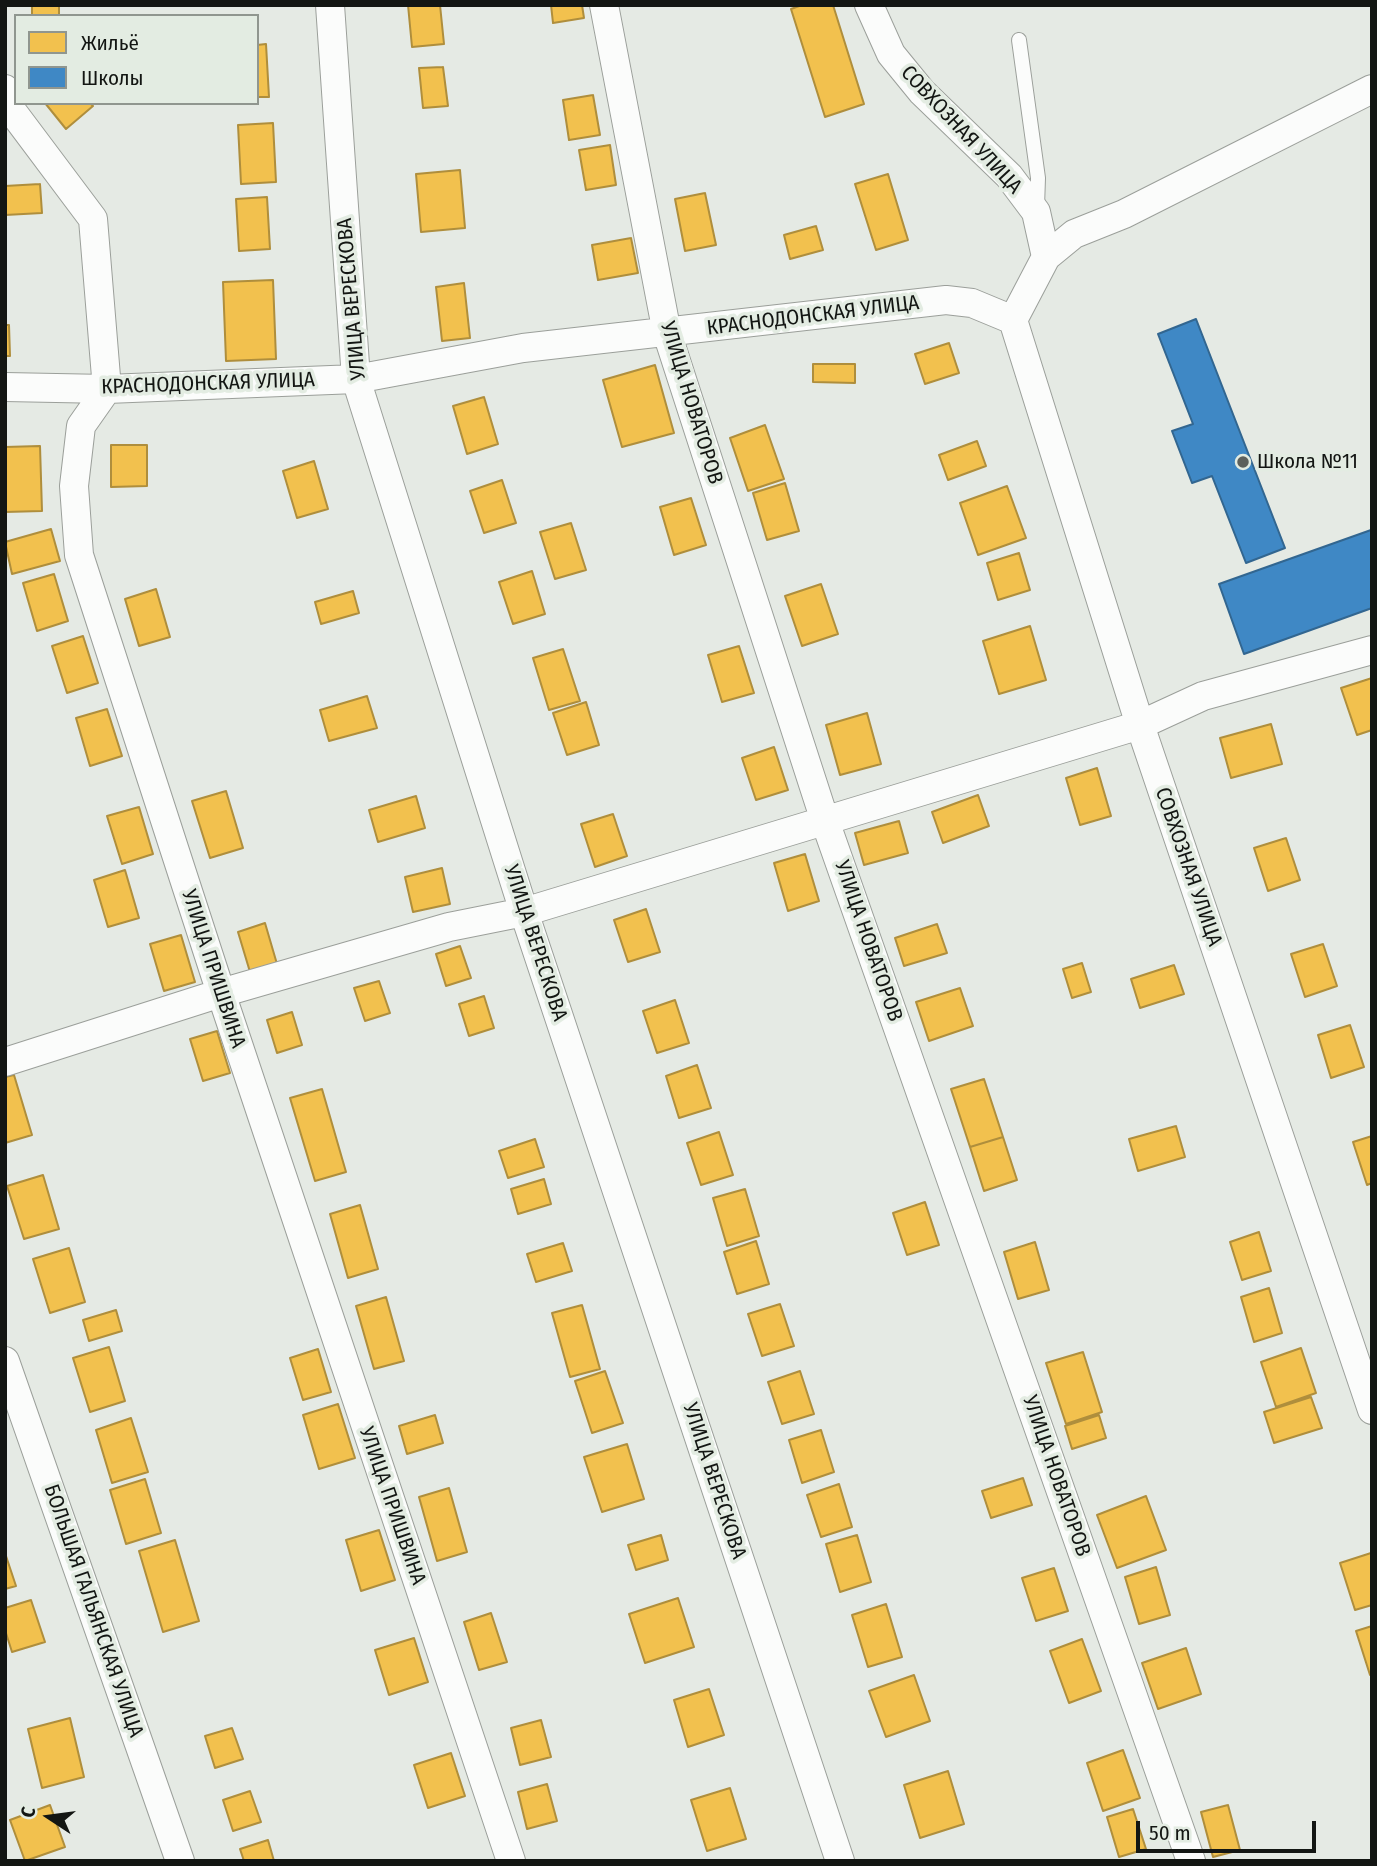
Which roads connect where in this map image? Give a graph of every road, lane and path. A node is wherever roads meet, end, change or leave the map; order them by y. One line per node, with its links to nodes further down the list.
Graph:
1 (330, 5): 11 (street, УЛИЦА ВЕРЕСКОВА)
2 (604, 5): 10 (street, УЛИЦА НОВАТОРОВ)
3 (869, 5): 7 (street, СОВХОЗНАЯ УЛИЦА)
4 (1018, 40): 7 (lane)
5 (5, 89): 13 (street)
6 (1372, 89): 8 (street)
7 (1036, 212): 8 (street, СОВХОЗНАЯ УЛИЦА)
8 (1046, 257): 9 (street)
9 (1013, 320): 10 (street, КРАСНОДОНСКАЯ УЛИЦА); 15 (street, СОВХОЗНАЯ УЛИЦА)
10 (667, 333): 11 (street, КРАСНОДОНСКАЯ УЛИЦА); 16 (street, УЛИЦА НОВАТОРОВ)
11 (356, 379): 13 (street, КРАСНОДОНСКАЯ УЛИЦА); 17 (street, УЛИЦА ВЕРЕСКОВА)
12 (5, 387): 13 (street, КРАСНОДОНСКАЯ УЛИЦА)
13 (107, 389): 18 (street, УЛИЦА ПРИШВИНА)
14 (1372, 650): 15 (street)
15 (1140, 725): 16 (street); 21 (street, СОВХОЗНАЯ УЛИЦА)
16 (825, 821): 17 (street); 25 (street, УЛИЦА НОВАТОРОВ)
17 (524, 912): 18 (street); 24 (street, УЛИЦА ВЕРЕСКОВА)
18 (220, 993): 19 (street); 23 (street, УЛИЦА ПРИШВИНА)
19 (5, 1062)
20 (5, 1361): 22 (street, БОЛЬШАЯ ГАЛЬЯНСКАЯ УЛИЦА)
21 (1372, 1410)
22 (180, 1861)
23 (511, 1861)
24 (841, 1861)
25 (1191, 1861)

